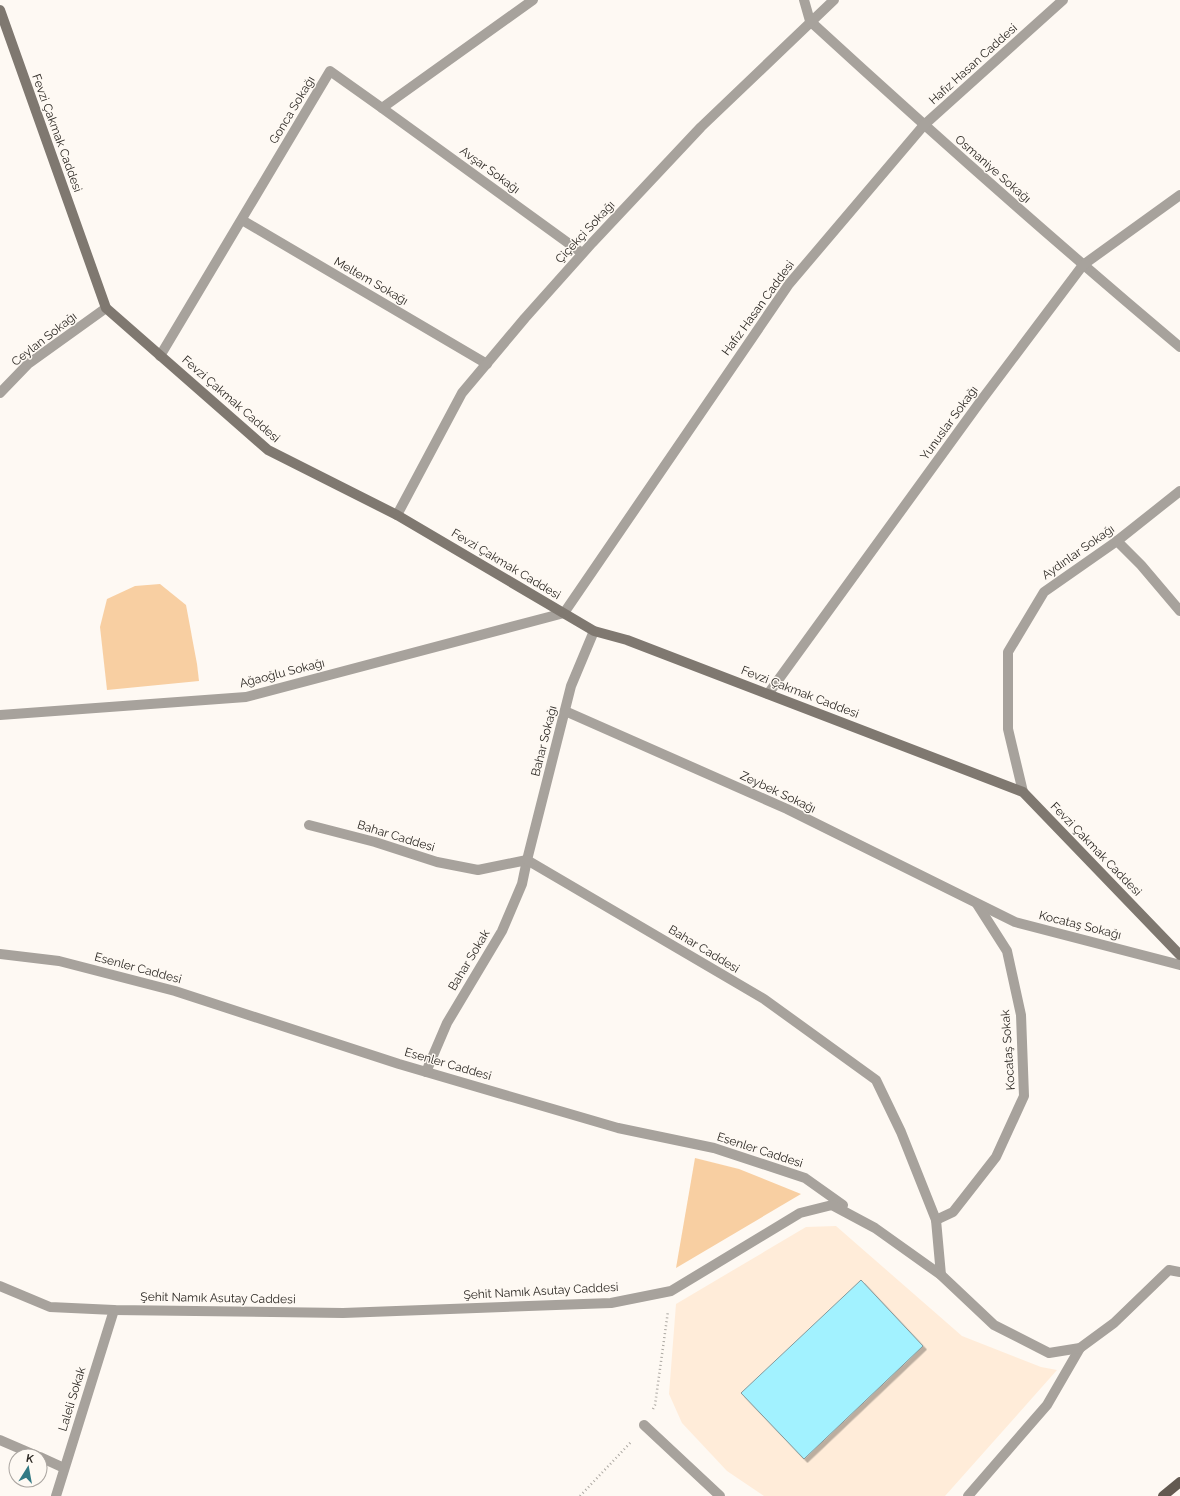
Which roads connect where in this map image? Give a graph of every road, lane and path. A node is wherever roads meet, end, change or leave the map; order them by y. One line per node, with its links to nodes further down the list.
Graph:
1 (533, 0): 7 (street)
2 (804, 0): 6 (street)
3 (834, 0): 6 (street, Çiçekçi Sokağı)
4 (1063, 0): 8 (street, Hafız Hasan Caddesi)
5 (0, 10): 13 (main road, Fevzi Çakmak Caddesi)
6 (810, 21): 8 (street, Osmaniye Sokağı); 11 (street, Çiçekçi Sokağı)
7 (382, 108): 10 (street, Gonca Sokağı); 11 (street, Avşar Sokağı)
8 (924, 126): 12 (street, Osmaniye Sokağı); 22 (street, Hafız Hasan Caddesi)
9 (1180, 195): 12 (street, Yunuslar Sokağı)
10 (242, 220): 15 (street, Gonca Sokağı); 16 (street, Meltem Sokağı)
11 (582, 253): 16 (street, Çiçekçi Sokağı)
12 (1083, 265): 14 (street, Osmaniye Sokağı); 24 (street, Yunuslar Sokağı)
13 (106, 308): 15 (main road, Fevzi Çakmak Caddesi); 17 (street, Ceylan Sokağı)
14 (1180, 347)
15 (160, 356): 19 (main road, Fevzi Çakmak Caddesi)
16 (486, 364): 19 (street, Çiçekçi Sokağı)
17 (0, 393)
18 (1180, 491): 20 (street, Aydınlar Sokağı)
19 (397, 515): 22 (main road, Fevzi Çakmak Caddesi)
20 (1117, 541): 21 (street); 27 (street, Aydınlar Sokağı)
21 (1180, 611)
22 (564, 613): 23 (main road, Fevzi Çakmak Caddesi); 26 (street, Ağaoğlu Sokağı)
23 (594, 631): 24 (main road, Fevzi Çakmak Caddesi); 25 (street, Bahar Sokağı)
24 (768, 694): 27 (main road, Fevzi Çakmak Caddesi)
25 (564, 711): 29 (street, Bahar Sokağı); 30 (street, Zeybek Sokağı)
26 (0, 715)
27 (1023, 792): 32 (main road, Fevzi Çakmak Caddesi)
28 (309, 825): 29 (street, Bahar Caddesi)
29 (527, 860): 34 (street, Bahar Sokak); 35 (street, Bahar Caddesi)
30 (977, 904): 33 (street, Kocataş Sokağı); 35 (street, Kocataş Sokak)
31 (0, 954): 34 (street, Esenler Caddesi)
32 (1180, 955)
33 (1180, 964)
34 (426, 1072): 36 (street, Esenler Caddesi)
35 (936, 1220): 38 (street, Bahar Caddesi)
36 (875, 1228): 38 (street, Şehit Namık Asutay Caddesi); 40 (street, Şehit Namık Asutay Caddesi)
37 (1180, 1272): 42 (street)
38 (941, 1275): 42 (street, Şehit Namık Asutay Caddesi)
39 (0, 1286): 41 (street, Şehit Namık Asutay Caddesi)
40 (671, 1291): 41 (street, Şehit Namık Asutay Caddesi); 43 (path)
41 (114, 1310): 47 (street, Laleli Sokak)
42 (1080, 1348): 52 (street)
43 (644, 1425): 50 (path); 51 (street)
44 (0, 1440): 45 (street)
45 (18, 1448)
46 (48, 1461): 47 (street)
47 (64, 1468): 49 (street, Laleli Sokak)
48 (1180, 1482): 53 (main road)
49 (56, 1496)
50 (580, 1496)
51 (720, 1496)
52 (968, 1496)
53 (1163, 1496)

